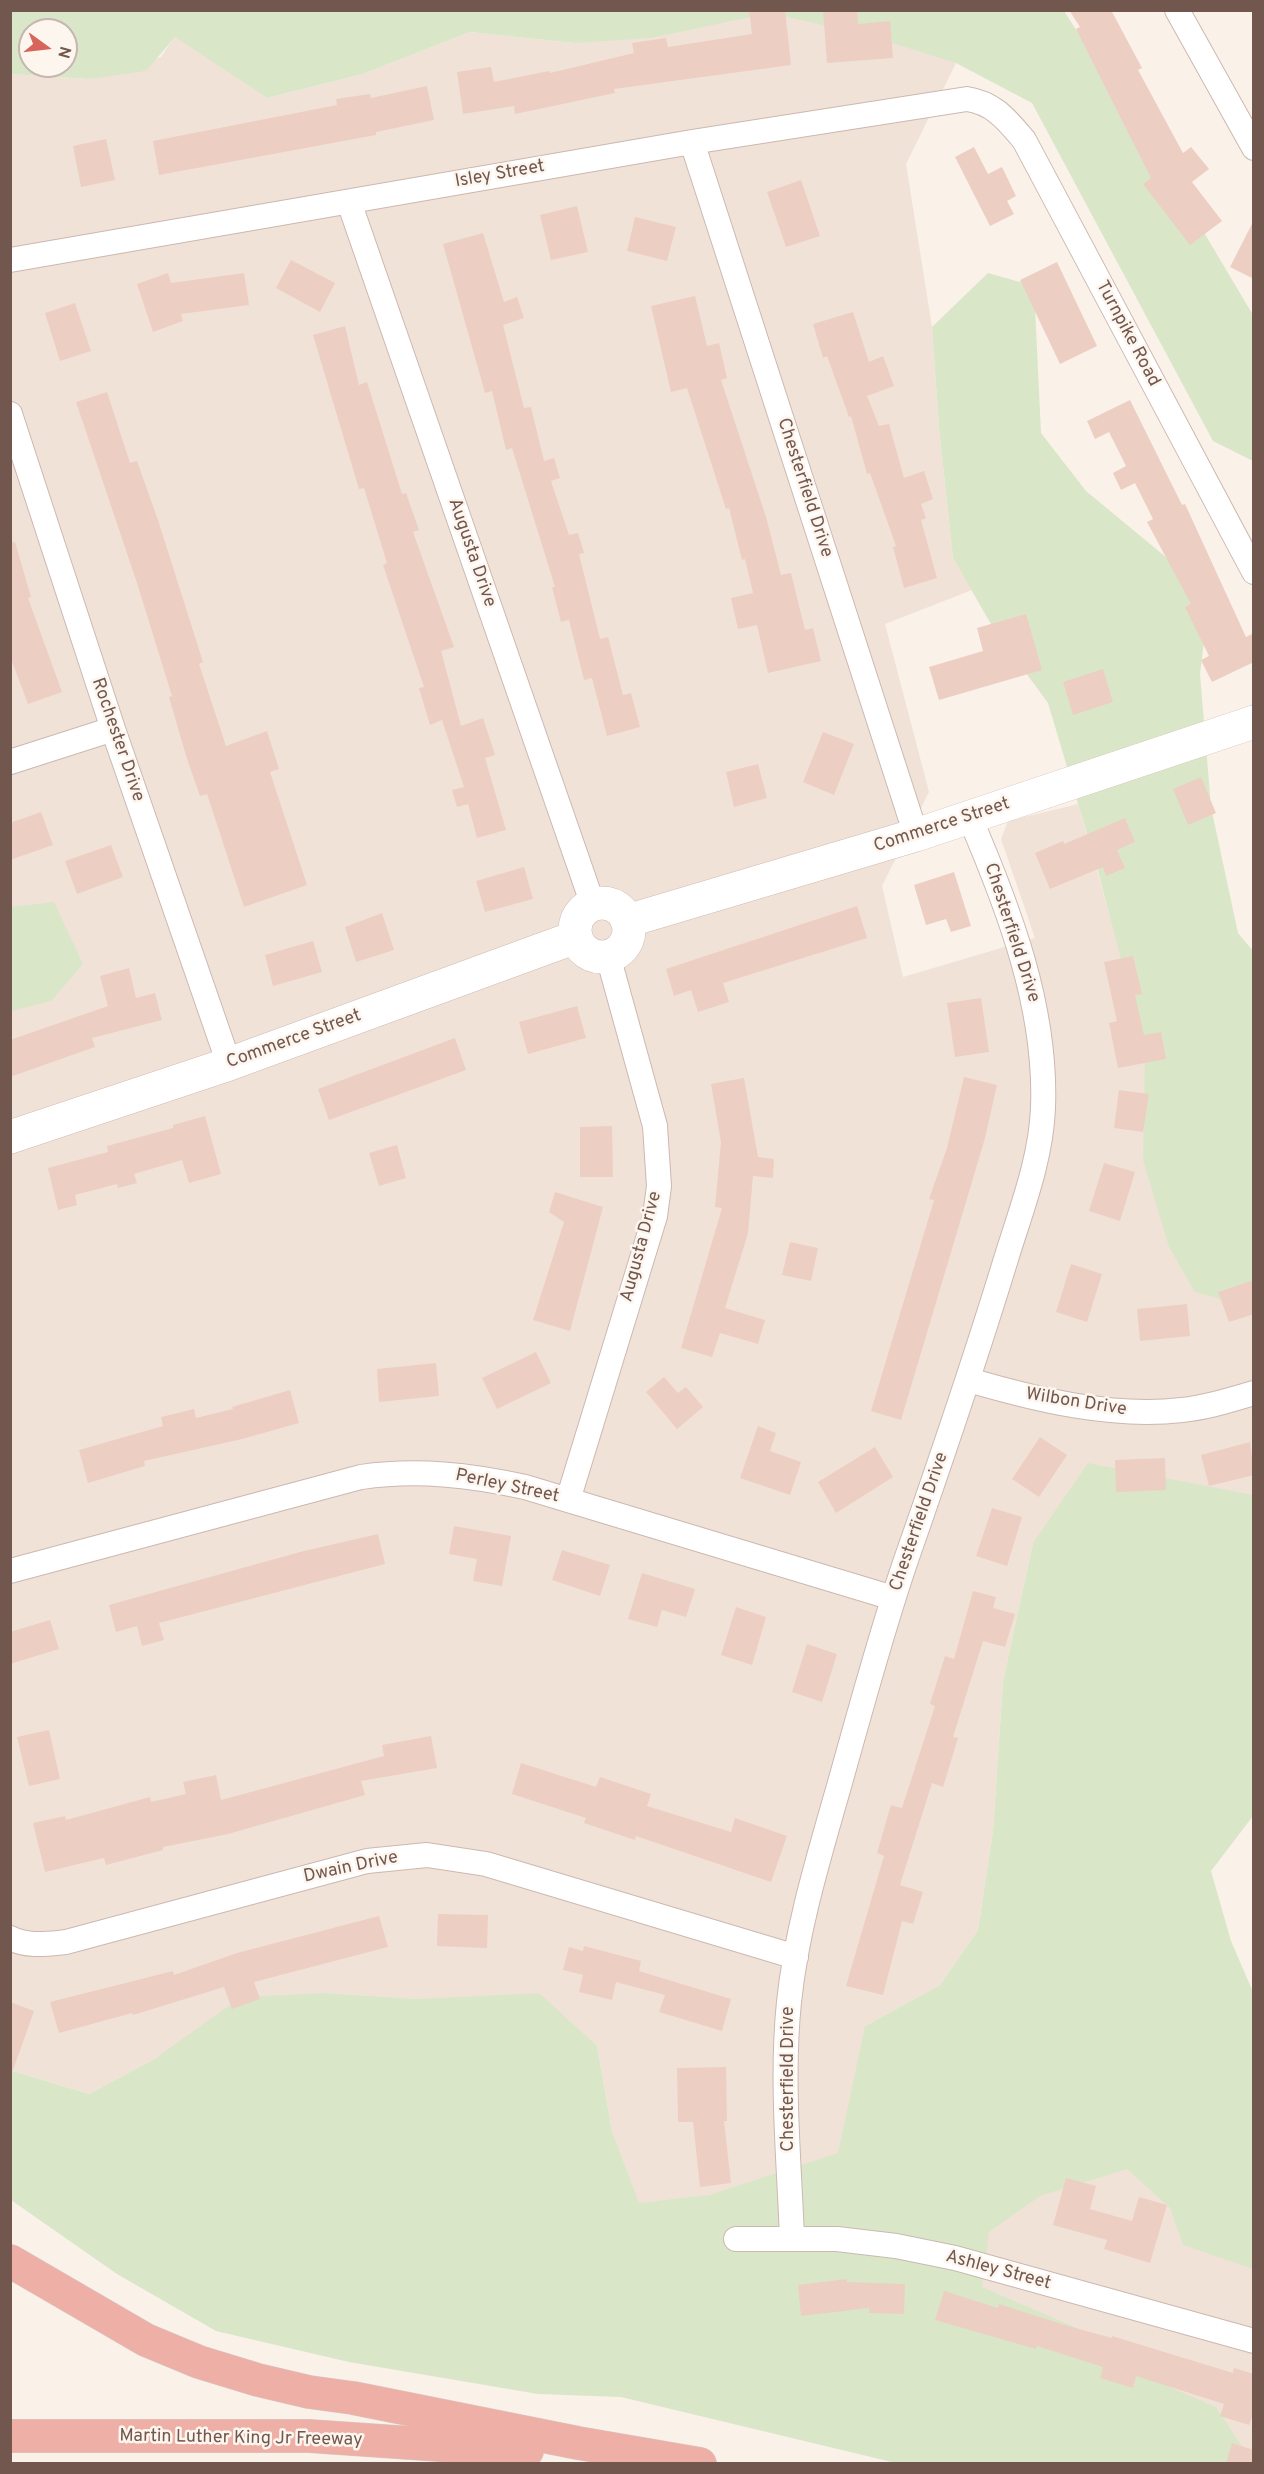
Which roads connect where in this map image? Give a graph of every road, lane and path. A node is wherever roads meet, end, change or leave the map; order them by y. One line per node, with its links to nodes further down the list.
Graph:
1 (1177, 10): 4 (street)
2 (990, 105): 3 (street, Isley Street); 8 (street, Turnpike Road)
3 (693, 142): 5 (street, Isley Street); 13 (street, Chesterfield Drive)
4 (1254, 148)
5 (349, 201): 6 (street, Isley Street); 14 (street, Augusta Drive)
6 (10, 260)
7 (10, 414): 10 (street, Rochester Drive)
8 (1254, 572)
9 (1254, 722): 12 (street, Commerce Street)
10 (112, 729): 11 (street); 18 (street, Rochester Drive)
11 (10, 762)
12 (970, 818): 13 (street, Commerce Street); 20 (street, Chesterfield Drive)
13 (916, 835): 15 (street, Commerce Street)
14 (593, 905): 15 (street); 16 (street)
15 (627, 921): 17 (street)
16 (576, 937): 17 (street); 18 (street, Commerce Street)
17 (608, 956): 22 (street, Augusta Drive)
18 (229, 1064): 19 (street, Commerce Street)
19 (10, 1137)
20 (969, 1380): 21 (street, Wilbon Drive); 24 (street, Chesterfield Drive)
21 (1254, 1393)
22 (568, 1500): 23 (street, Perley Street); 24 (street, Perley Street)
23 (10, 1571)
24 (893, 1598): 26 (street, Chesterfield Drive)
25 (10, 1938): 26 (street, Dwain Drive)
26 (796, 1957): 27 (street, Chesterfield Drive)
27 (792, 2238): 28 (street, Ashley Street); 30 (street, Ashley Street)
28 (736, 2239)
29 (10, 2261): 33 (highway)
30 (1254, 2341)
31 (10, 2436): 32 (highway, Martin Luther King Jr Freeway)
32 (687, 2463)
33 (700, 2463)

